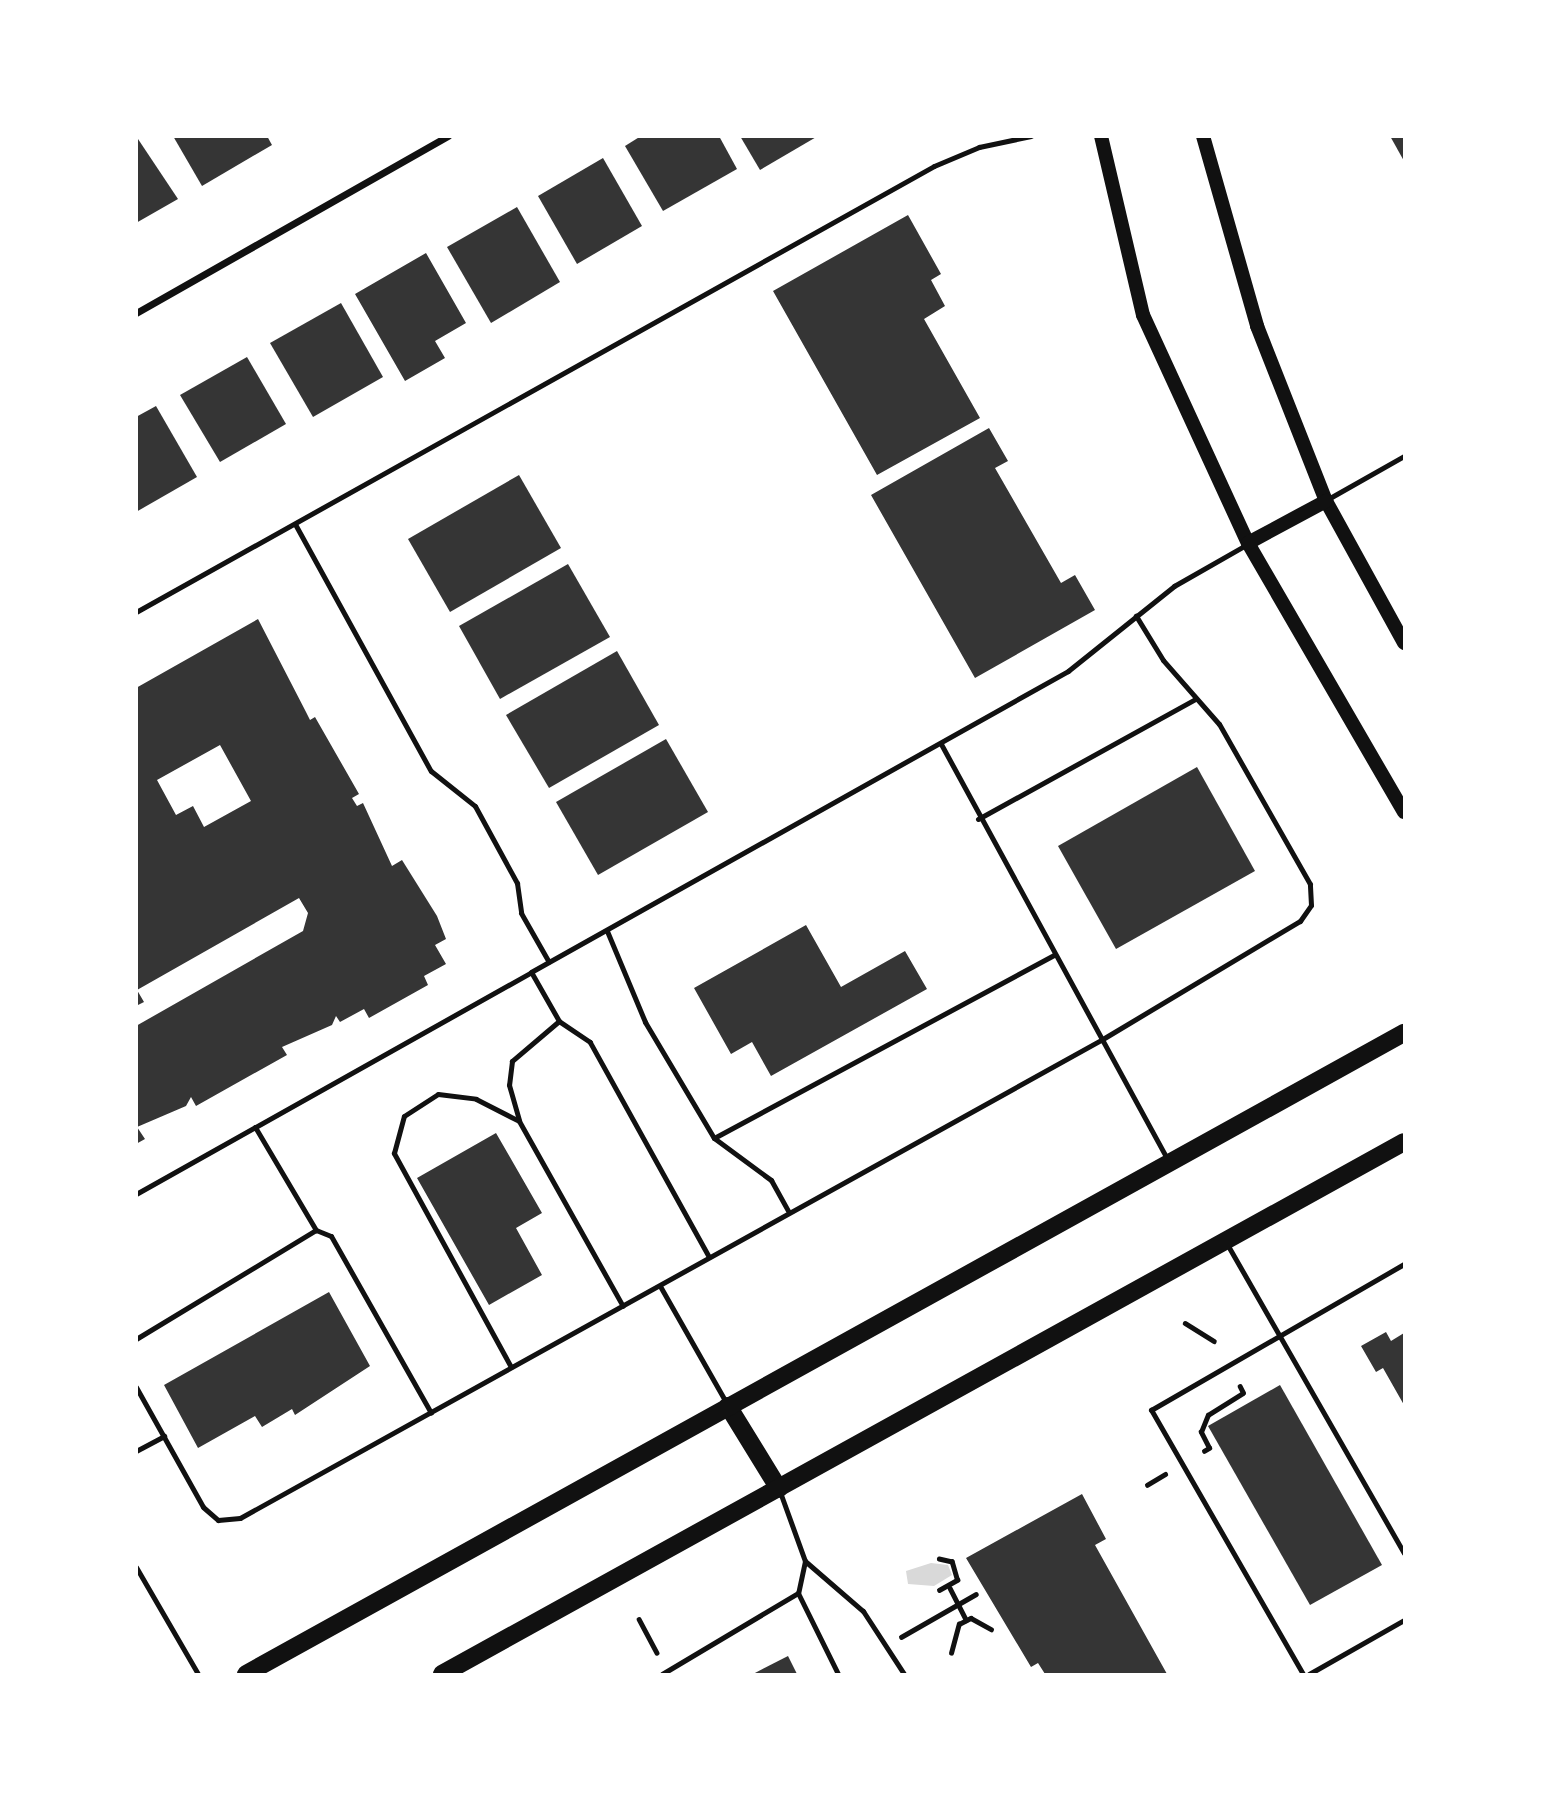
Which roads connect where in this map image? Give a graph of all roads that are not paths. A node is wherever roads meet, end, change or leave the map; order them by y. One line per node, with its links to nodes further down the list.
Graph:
1 (448, 136): 5 (street)
2 (1031, 136): 8 (lane)
3 (1101, 136): 9 (main road)
4 (1203, 136): 7 (main road)
5 (136, 313)
6 (1405, 456): 7 (lane)
7 (1326, 500): 9 (main road); 12 (main road)
8 (295, 524): 10 (lane); 19 (lane)
9 (1248, 543): 11 (lane); 15 (main road)
10 (136, 612)
11 (1136, 616): 13 (lane); 14 (lane)
12 (1405, 643)
13 (1195, 699): 16 (lane); 23 (lane)
14 (941, 744): 16 (lane); 17 (lane)
15 (1405, 812)
16 (978, 819): 18 (lane)
17 (607, 930): 19 (lane); 26 (lane)
18 (1054, 955): 23 (lane); 26 (lane)
19 (549, 962): 20 (lane)
20 (531, 972): 21 (lane); 25 (lane)
21 (559, 1021): 24 (lane); 33 (lane)
22 (1405, 1033): 28 (main road)
23 (1101, 1040): 28 (lane); 30 (lane)
24 (519, 1121): 36 (lane); 39 (lane)
25 (256, 1128): 29 (lane); 31 (lane)
26 (714, 1138): 30 (lane)
27 (1405, 1142): 32 (main road)
28 (1171, 1166): 41 (main road)
29 (136, 1194)
30 (788, 1211): 33 (lane)
31 (316, 1230): 38 (lane); 42 (lane)
32 (1227, 1244): 37 (lane); 45 (main road)
33 (709, 1256): 35 (lane)
34 (1405, 1264): 37 (lane)
35 (660, 1286): 36 (lane); 41 (lane)
36 (623, 1306): 39 (lane)
37 (1278, 1336): 46 (lane); 57 (lane)
38 (136, 1339)
39 (511, 1367): 42 (lane)
40 (136, 1387): 43 (lane)
41 (728, 1406): 45 (main road); 52 (main road)
42 (431, 1413): 43 (lane)
43 (164, 1436): 44 (lane)
44 (136, 1451)
45 (779, 1489): 47 (lane); 53 (main road)
46 (1405, 1553)
47 (805, 1561): 49 (lane); 56 (lane)
48 (136, 1567): 51 (lane)
49 (797, 1594): 54 (lane); 55 (lane)
50 (1405, 1620): 58 (lane)
51 (198, 1675)
52 (246, 1675)
53 (442, 1675)
54 (662, 1675)
55 (838, 1675)
56 (904, 1675)
57 (1303, 1675)
58 (1309, 1675)

